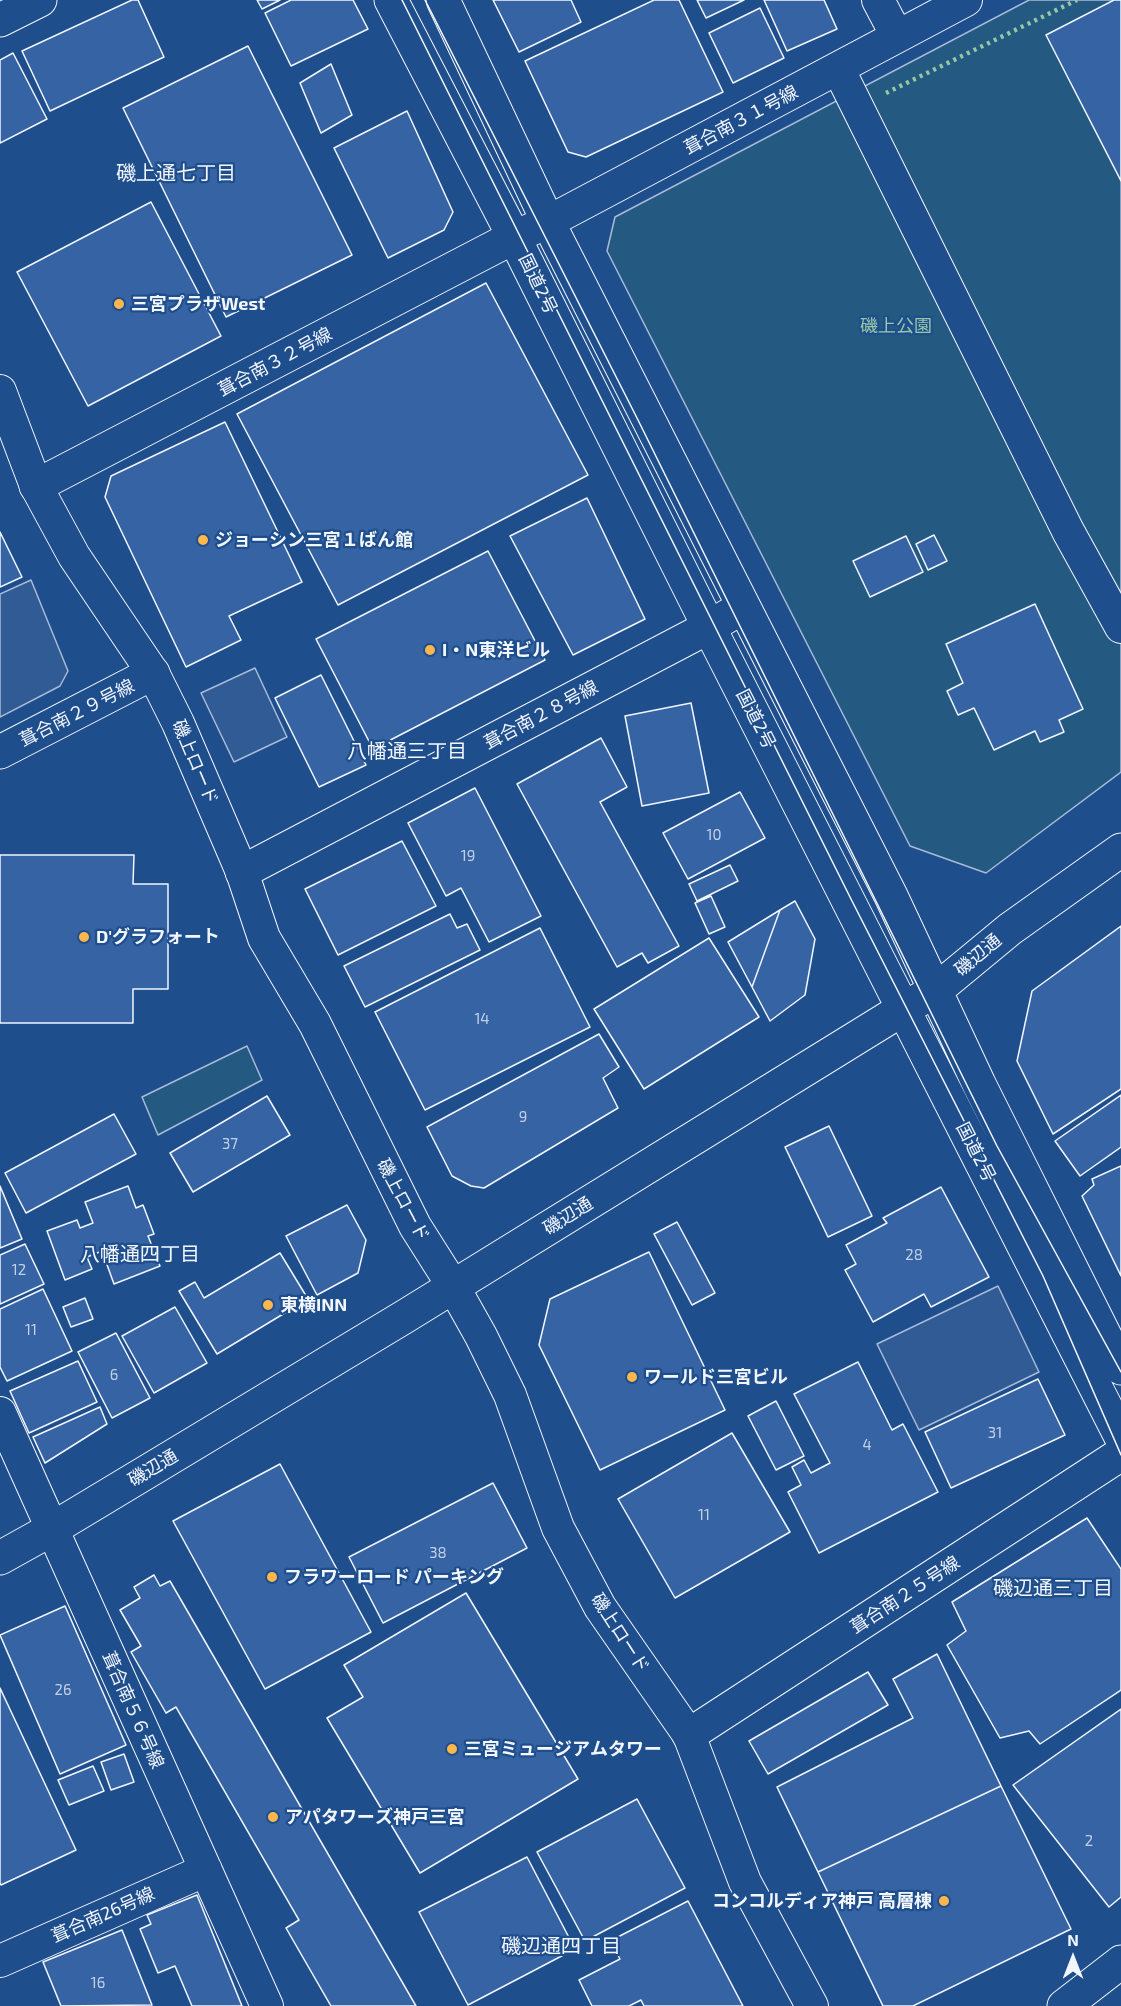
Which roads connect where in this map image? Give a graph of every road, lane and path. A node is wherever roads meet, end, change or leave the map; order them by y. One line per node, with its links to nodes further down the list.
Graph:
1 (40, 0): 6 (main road)
2 (391, 0): 10 (main road, 国道2号)
3 (443, 0): 9 (main road, 国道2号)
4 (878, 0): 7 (street)
5 (966, 0): 7 (street, 葺合南３１号線)
6 (0, 20)
7 (897, 36): 8 (street, 葺合南３１号線)
8 (838, 68): 9 (street, 葺合南３１号線); 15 (street)
9 (548, 222): 10 (street, 葺合南３１号線); 13 (main road, 国道2号)
10 (514, 237): 12 (main road, 葺合南３２号線); 14 (main road, 国道2号)
11 (0, 391): 12 (street, 磯上ロード)
12 (36, 486): 16 (street, 磯上ロード)
13 (743, 607): 14 (main road, 葺合南２８号線); 20 (main road, 国道2号)
14 (709, 627): 19 (main road, 葺合南２８号線); 21 (main road, 国道2号)
15 (1121, 627)
16 (153, 674): 17 (main road, 葺合南２９号線); 19 (street, 磯上ロード)
17 (0, 752)
18 (1121, 850): 20 (main road, 磯辺通)
19 (242, 872): 22 (street, 磯上ロード)
20 (935, 991): 21 (main road, 磯辺通); 23 (main road, 国道2号)
21 (903, 1009): 22 (main road, 磯辺通); 25 (main road, 国道2号)
22 (453, 1286): 27 (main road, 磯辺通); 29 (street, 磯上ロード)
23 (1121, 1368)
24 (0, 1413): 27 (street, 葺合南５６号線)
25 (1121, 1437)
26 (1121, 1454): 29 (main road, 葺合南２５号線)
27 (52, 1529): 28 (main road, 磯辺通); 30 (street, 葺合南５６号線)
28 (0, 1558)
29 (689, 1735): 34 (street, 磯上ロード)
30 (206, 1870): 31 (street, 葺合南26号線); 33 (street, 葺合南５６号線)
31 (0, 1961)
32 (1121, 1962): 35 (main road)
33 (267, 2006)
34 (812, 2006)
35 (1064, 2006)

